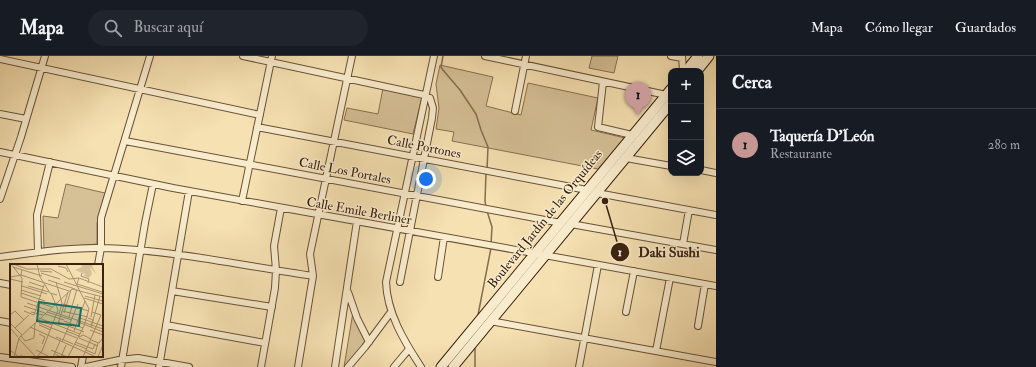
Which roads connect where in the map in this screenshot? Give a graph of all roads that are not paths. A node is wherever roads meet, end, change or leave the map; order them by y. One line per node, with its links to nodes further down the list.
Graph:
1 (45, 56): 15 (street)
2 (150, 56): 21 (street)
3 (243, 56): 13 (street)
4 (352, 56): 19 (street)
5 (434, 56): 24 (street)
6 (484, 56): 14 (street)
7 (526, 56): 14 (street)
8 (671, 56): 11 (street)
9 (698, 56): 17 (street)
10 (709, 56): 18 (street)
11 (682, 57): 16 (street)
12 (0, 59): 15 (street)
13 (272, 59): 19 (street); 28 (street)
14 (524, 65): 20 (street); 26 (street)
15 (41, 68): 21 (street); 29 (street)
16 (683, 68)
17 (688, 68)
18 (699, 68)
19 (347, 79): 24 (street); 33 (street)
20 (603, 82): 22 (street); 31 (street)
21 (140, 89): 28 (street); 32 (street)
22 (668, 93)
23 (668, 94): 31 (street, Boulevard Jardín de las Orquídeas)
24 (424, 95): 36 (street); 37 (street)
25 (670, 104): 38 (street, Boulevard Jardín de las Orquídeas)
26 (515, 111)
27 (0, 114): 29 (street)
28 (260, 115): 30 (street)
29 (26, 119): 35 (street)
30 (257, 127): 33 (street, Calle Portones); 40 (street)
31 (632, 134): 47 (street, Boulevard Jardín de las Orquídeas)
32 (125, 141): 40 (street, Calle Los Portales); 44 (street)
33 (333, 141): 36 (street, Calle Portones); 45 (street)
34 (0, 152): 35 (street, Calle Emile Berliner)
35 (15, 155): 39 (street, Calle Emile Berliner); 49 (street)
36 (412, 156): 37 (street, Calle Portones); 50 (street)
37 (424, 158): 47 (street, Calle Portones); 52 (street)
38 (626, 158): 41 (street); 51 (street, Boulevard Jardín de las Orquídeas)
39 (50, 162): 44 (street, Calle Emile Berliner); 68 (street)
40 (249, 164): 45 (street, Calle Los Portales); 54 (street)
41 (668, 165)
42 (704, 171): 43 (street)
43 (716, 173)
44 (114, 176): 46 (street, Calle Emile Berliner); 65 (street)
45 (326, 178): 50 (street, Calle Los Portales); 57 (street)
46 (153, 184): 48 (street, Calle Emile Berliner); 66 (street)
47 (587, 190): 60 (street, Boulevard Jardín de las Orquídeas)
48 (189, 191): 54 (street, Calle Emile Berliner); 70 (street)
49 (1, 192): 53 (street)
50 (405, 193): 52 (street, Calle Los Portales); 61 (street)
51 (597, 193): 56 (street); 60 (street, Boulevard Jardín de las Orquídeas)
52 (416, 196): 60 (street, Calle Los Portales); 62 (street)
53 (0, 199)
54 (242, 200): 55 (street, Calle Emile Berliner)
55 (281, 208): 57 (street, Calle Emile Berliner); 74 (street)
56 (689, 210): 58 (street); 64 (street)
57 (318, 214): 59 (street, Calle Emile Berliner); 76 (street)
58 (716, 215)
59 (357, 221): 61 (street, Calle Emile Berliner); 85 (street)
60 (566, 223): 64 (street, Calle Los Portales); 69 (street, Boulevard Jardín de las Orquídeas)
61 (398, 229): 62 (street, Calle Emile Berliner); 87 (street)
62 (409, 231): 63 (street, Calle Emile Berliner); 79 (street)
63 (444, 237): 69 (street, Calle Emile Berliner); 77 (street)
64 (683, 244): 67 (street, Calle Los Portales)
65 (101, 248): 66 (street); 68 (street); 72 (street)
66 (142, 250): 70 (street); 101 (street)
67 (716, 250)
68 (38, 252): 71 (street)
69 (540, 254): 73 (street, Calle Emile Berliner); 90 (street, Boulevard Jardín de las Orquídeas); 116 (street, Boulevard Jardín de las Orquídeas)
70 (178, 256): 74 (street); 84 (street)
71 (0, 257)
72 (98, 264)
73 (598, 265): 75 (street, Calle Emile Berliner); 94 (street)
74 (276, 270): 76 (street); 86 (street)
75 (634, 271): 78 (street, Calle Emile Berliner); 88 (street)
76 (313, 276): 111 (street)
77 (438, 277)
78 (670, 278): 81 (street, Calle Emile Berliner); 98 (street)
79 (400, 282)
80 (0, 283): 82 (street)
81 (705, 284): 83 (street, Calle Emile Berliner); 93 (street)
82 (10, 285)
83 (716, 286)
84 (172, 290): 86 (street); 92 (street)
85 (348, 290): 95 (street); 112 (street)
86 (272, 307): 96 (street)
87 (392, 312): 95 (street); 97 (street)
88 (626, 312)
89 (0, 321): 91 (street)
90 (490, 321): 94 (street); 117 (street, Boulevard Jardín de las Orquídeas)
91 (10, 323)
92 (166, 325): 96 (street); 104 (street)
93 (698, 326)
94 (585, 338): 98 (street); 118 (street)
95 (369, 342): 113 (street)
96 (265, 343): 110 (street)
97 (409, 349): 114 (street); 115 (street)
98 (656, 351): 102 (street)
99 (0, 357): 103 (street)
100 (83, 357): 106 (street)
101 (123, 359): 104 (street); 107 (street); 108 (street)
102 (716, 362)
103 (22, 364): 105 (street)
104 (160, 365): 109 (street)
105 (72, 367)
106 (81, 367)
107 (86, 367)
108 (121, 367)
109 (189, 367)
110 (261, 367)
111 (298, 367)
112 (335, 367)
113 (348, 367)
114 (394, 367)
115 (421, 367)
116 (441, 367)
117 (453, 367)
118 (580, 367)

